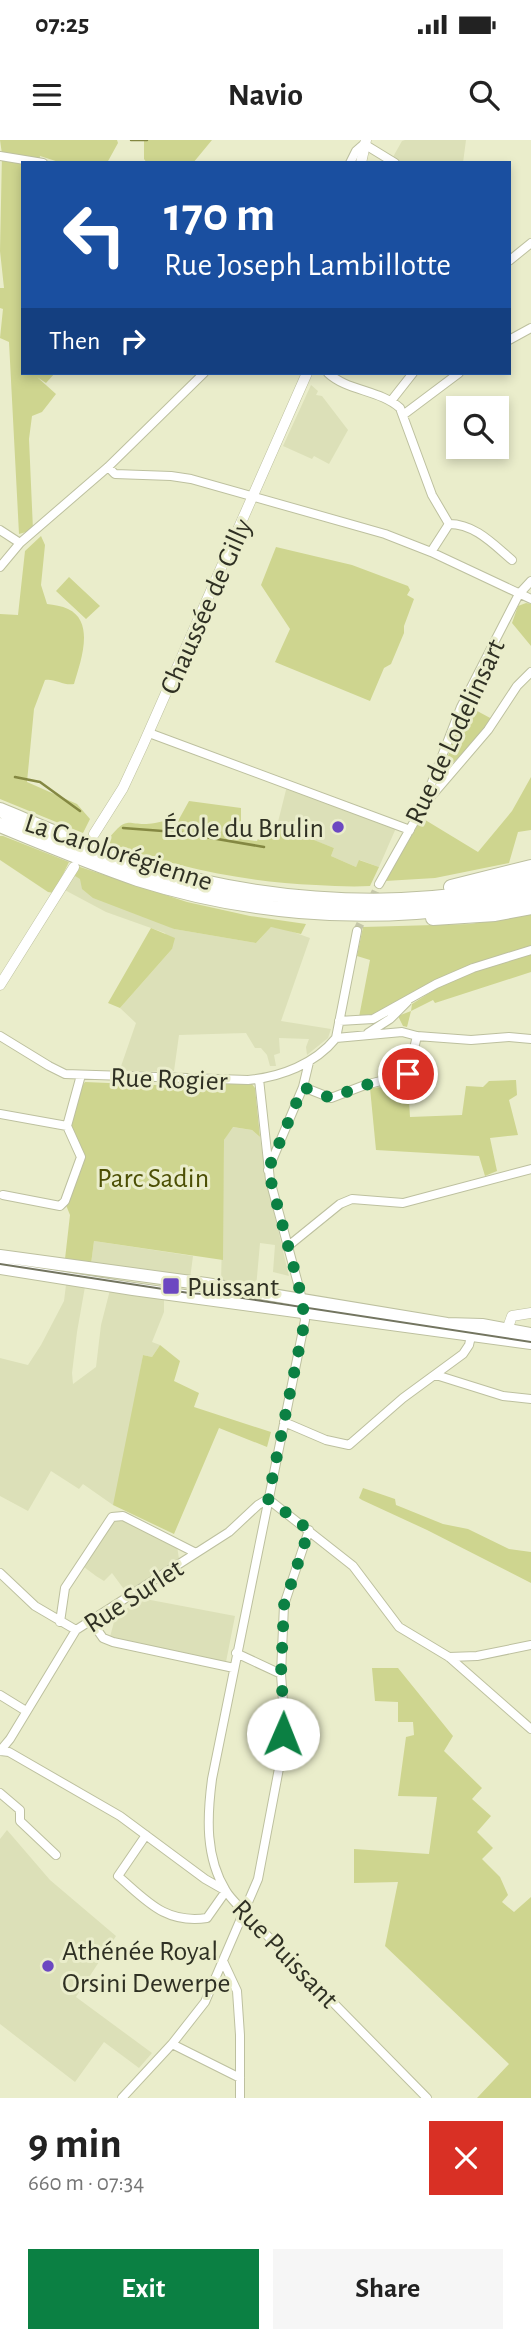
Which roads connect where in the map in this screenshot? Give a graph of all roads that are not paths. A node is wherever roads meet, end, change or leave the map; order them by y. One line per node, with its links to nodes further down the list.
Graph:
1 (365, 142): 4 (street); 5 (street); 6 (street)
2 (0, 156): 3 (street)
3 (31, 161)
4 (352, 161)
5 (361, 161)
6 (392, 161)
7 (531, 243): 8 (street)
8 (511, 259)
9 (531, 328): 10 (street)
10 (511, 339)
11 (202, 375): 18 (street)
12 (306, 375): 19 (street, Chaussée de Gilly)
13 (331, 375): 16 (street)
14 (411, 375): 16 (street)
15 (456, 375): 17 (street)
16 (391, 401): 17 (street)
17 (403, 415): 20 (street)
18 (108, 467): 19 (street); 22 (street)
19 (253, 497): 23 (street); 30 (street, Chaussée de Gilly)
20 (449, 524): 23 (street); 24 (street)
21 (0, 530): 22 (street)
22 (20, 543): 25 (street)
23 (431, 552): 27 (street)
24 (512, 560)
25 (0, 567)
26 (531, 581): 27 (street, Rue de Lodelinsart)
27 (519, 594): 28 (street); 31 (street, Rue de Lodelinsart)
28 (531, 599)
29 (531, 672): 31 (street)
30 (149, 733): 34 (street); 35 (street, Chaussée de Gilly)
31 (422, 808): 34 (street, Rue de Lodelinsart)
32 (0, 810): 41 (highway, La Carolorégienne)
33 (0, 825): 43 (highway, La Carolorégienne)
34 (410, 830): 39 (street, Rue de Lodelinsart)
35 (94, 834)
36 (74, 867): 46 (street)
37 (531, 867): 41 (highway)
38 (531, 880): 41 (highway, La Carolorégienne)
39 (379, 884)
40 (531, 893): 43 (highway, La Carolorégienne)
41 (392, 899)
42 (531, 907): 43 (highway)
43 (376, 914)
44 (357, 931): 50 (street)
45 (531, 950): 47 (street)
46 (0, 985)
47 (415, 995): 48 (street); 49 (street)
48 (380, 1014): 49 (street); 50 (street)
49 (390, 1018): 51 (street); 52 (street)
50 (339, 1021): 55 (street)
51 (402, 1032): 52 (street); 53 (street)
52 (366, 1034): 55 (street)
53 (417, 1036): 56 (street); 60 (street)
54 (0, 1037): 58 (street, Rue Rogier)
55 (336, 1038): 57 (street, Rue Rogier)
56 (531, 1039)
57 (309, 1062): 59 (street, Rue Rogier); 60 (street)
58 (81, 1075): 59 (street, Rue Rogier); 62 (street)
59 (259, 1079): 64 (street)
60 (303, 1087): 64 (street)
61 (0, 1114): 62 (street)
62 (67, 1126): 65 (street)
63 (531, 1169): 66 (street)
64 (268, 1170): 66 (street)
65 (2, 1195)
66 (287, 1247): 69 (street)
67 (0, 1256): 69 (main road)
68 (0, 1268): 69 (main road)
69 (303, 1305): 71 (main road); 77 (street, Rue Puissant)
70 (531, 1313): 72 (street)
71 (473, 1330): 72 (main road); 74 (main road); 75 (street)
72 (505, 1334): 73 (main road)
73 (531, 1334)
74 (531, 1343)
75 (436, 1375): 76 (street); 77 (street)
76 (531, 1399)
77 (284, 1422): 78 (street, Rue Puissant)
78 (268, 1499): 79 (street); 80 (street, Rue Surlet); 86 (street, Rue Puissant)
79 (309, 1530): 87 (street); 89 (street)
80 (196, 1553): 82 (street); 83 (street, Rue Surlet)
81 (0, 1573): 82 (street)
82 (60, 1622): 84 (street)
83 (91, 1622): 84 (street, Rue Surlet); 88 (street)
84 (76, 1630): 91 (street, Rue Surlet)
85 (531, 1644): 87 (street)
86 (236, 1653): 88 (street, Rue Puissant); 89 (street)
87 (449, 1657): 92 (street)
88 (234, 1668): 97 (street, Rue Puissant)
89 (281, 1674): 98 (street)
90 (0, 1695): 91 (street)
91 (26, 1711): 93 (street, Rue Surlet)
92 (531, 1729)
93 (0, 1751): 95 (street)
94 (0, 1793): 96 (street)
95 (146, 1835): 97 (street); 97 (street)
96 (56, 1855)
97 (226, 1891): 98 (street, Rue Puissant)
98 (244, 1912): 99 (street); 104 (street, Rue Puissant)
99 (223, 1961): 100 (street); 101 (street)
100 (172, 2044): 101 (street); 102 (street)
101 (240, 2078): 103 (street)
102 (122, 2098)
103 (240, 2098)
104 (427, 2098)

